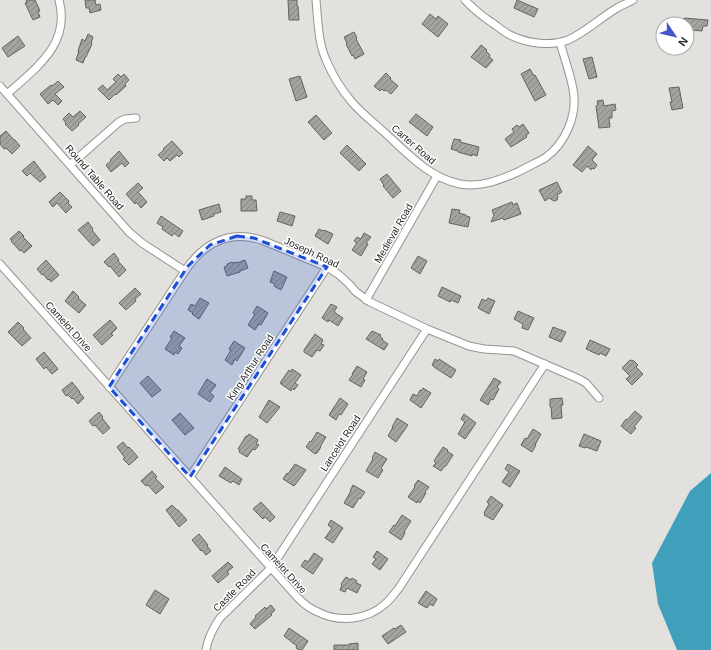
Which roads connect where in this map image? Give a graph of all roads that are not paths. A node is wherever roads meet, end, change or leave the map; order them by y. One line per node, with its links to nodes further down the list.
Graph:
1 (60, 0): 7 (street)
2 (316, 0): 10 (street, Carter Road)
3 (465, 0): 5 (street)
4 (634, 0): 5 (street)
5 (560, 42): 10 (street, Carter Road)
6 (0, 86): 7 (street, Round Table Road)
7 (7, 94): 9 (street, Round Table Road)
8 (136, 118): 9 (street)
9 (70, 165): 13 (street, Round Table Road)
10 (437, 176): 14 (street, Medieval Road)
11 (0, 264): 17 (street, Camelot Drive)
12 (327, 268): 13 (street, Joseph Road); 14 (street, Joseph Road); 19 (street, King Arthur Road)
13 (185, 271): 17 (street, Joseph Road)
14 (366, 300): 15 (street, Joseph Road)
15 (427, 329): 16 (street, Joseph Road); 20 (street, Lancelot Road)
16 (545, 364): 18 (street, Joseph Road); 20 (street, Camelot Drive)
17 (109, 387): 19 (street, Camelot Drive)
18 (599, 398)
19 (190, 477): 20 (street, Camelot Drive)
20 (271, 568): 21 (street, Castle Road)
21 (206, 650)

